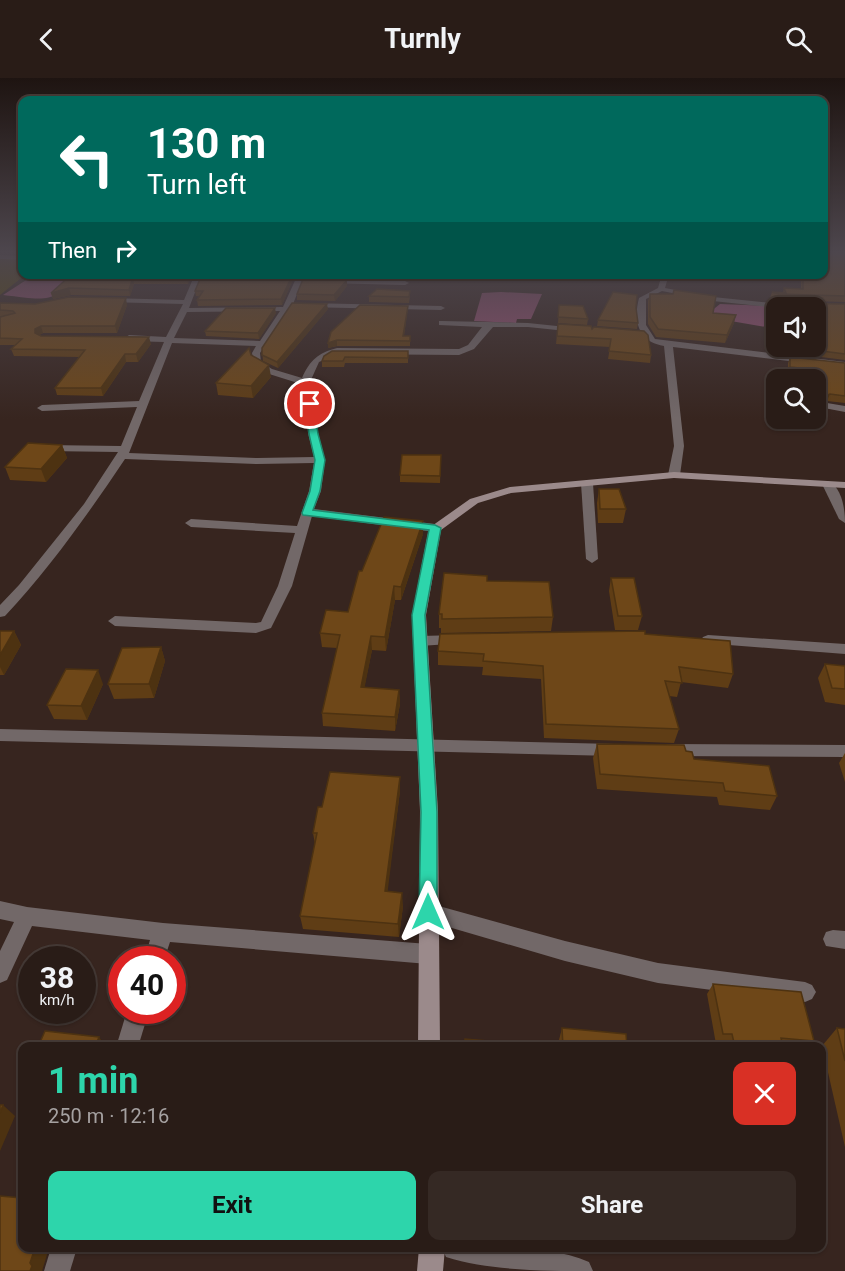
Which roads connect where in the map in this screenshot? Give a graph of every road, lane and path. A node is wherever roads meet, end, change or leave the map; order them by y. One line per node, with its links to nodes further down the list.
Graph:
1 (287, 307): 13 (street)
2 (184, 308): 12 (street)
3 (391, 308): 4 (street)
4 (441, 308)
5 (641, 308): 10 (street)
6 (442, 323): 7 (street)
7 (491, 325): 8 (street); 16 (street)
8 (587, 331)
9 (636, 334): 10 (street)
10 (646, 334): 14 (street)
11 (122, 338): 12 (street)
12 (168, 339): 13 (street); 17 (street)
13 (261, 344): 16 (street)
14 (668, 344): 15 (street); 24 (street)
15 (845, 365)
16 (305, 382): 23 (street)
17 (145, 404): 19 (street); 22 (street)
18 (827, 406): 20 (street)
19 (42, 408)
20 (845, 409)
21 (35, 448): 22 (street)
22 (123, 453): 23 (street); 34 (street)
23 (320, 460): 28 (street)
24 (674, 475): 25 (street); 26 (street)
25 (587, 483): 31 (street); 33 (street)
26 (828, 484): 27 (street); 29 (street)
27 (845, 485)
28 (307, 513): 31 (street); 32 (street)
29 (845, 519)
30 (191, 523): 32 (street)
31 (435, 528): 38 (street)
32 (302, 530): 35 (street)
33 (592, 559)
34 (0, 614)
35 (114, 621)
36 (694, 639): 39 (street)
37 (478, 640): 38 (street)
38 (420, 641): 41 (street)
39 (845, 649)
40 (0, 735): 41 (street)
41 (424, 744): 42 (street); 46 (street)
42 (629, 750)
43 (652, 750): 44 (street)
44 (845, 751)
45 (0, 910): 47 (street)
46 (428, 912): 50 (street); 52 (street)
47 (27, 916): 48 (street); 51 (street)
48 (163, 932): 49 (street); 50 (street)
49 (158, 946)
50 (428, 954): 55 (street)
51 (0, 973)
52 (805, 992)
53 (134, 1024): 54 (street)
54 (129, 1042)
55 (429, 1042)
56 (63, 1252): 59 (street)
57 (432, 1252): 60 (street)
58 (477, 1252): 61 (street)
59 (57, 1271)
60 (430, 1271)
61 (580, 1271)

